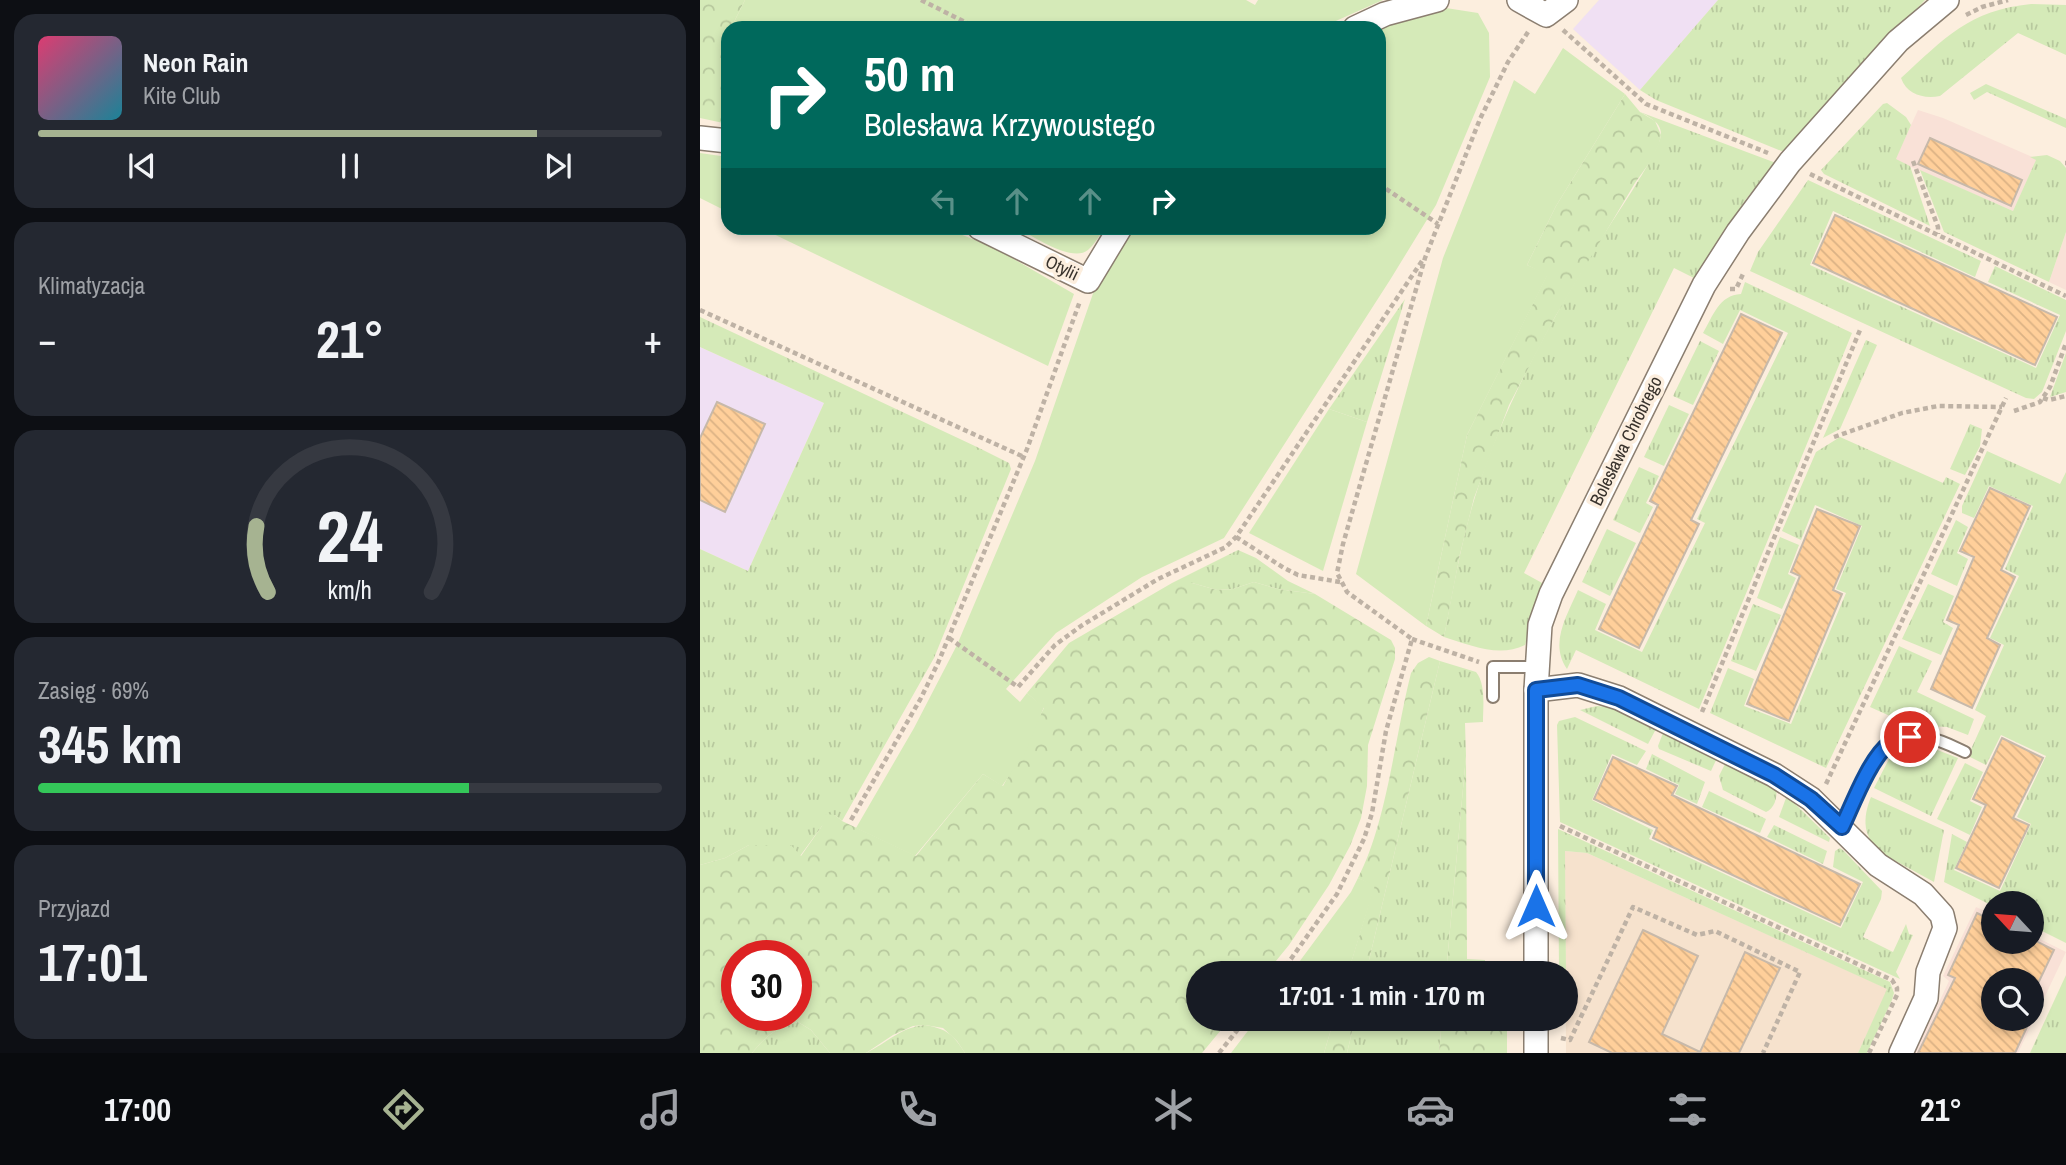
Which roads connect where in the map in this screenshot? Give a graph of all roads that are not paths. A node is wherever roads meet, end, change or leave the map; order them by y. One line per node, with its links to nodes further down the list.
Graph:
1 (1437, 0): 5 (street)
2 (1519, 0): 3 (street)
3 (1566, 0)
4 (1947, 0): 10 (street, Bolesława Chrobrego)
5 (1370, 21)
6 (700, 138): 7 (street)
7 (721, 140)
8 (994, 235): 9 (street, Otylii)
9 (1116, 235)
10 (1537, 667): 11 (street, Bolesława Chrobrego); 12 (lane)
11 (1536, 690): 14 (street); 15 (street, Bolesława Chrobrego)
12 (1493, 697)
13 (1965, 752): 14 (lane)
14 (1842, 827): 18 (street)
15 (1536, 961)
16 (1536, 1031): 17 (street)
17 (1536, 1053)
18 (1900, 1053)

